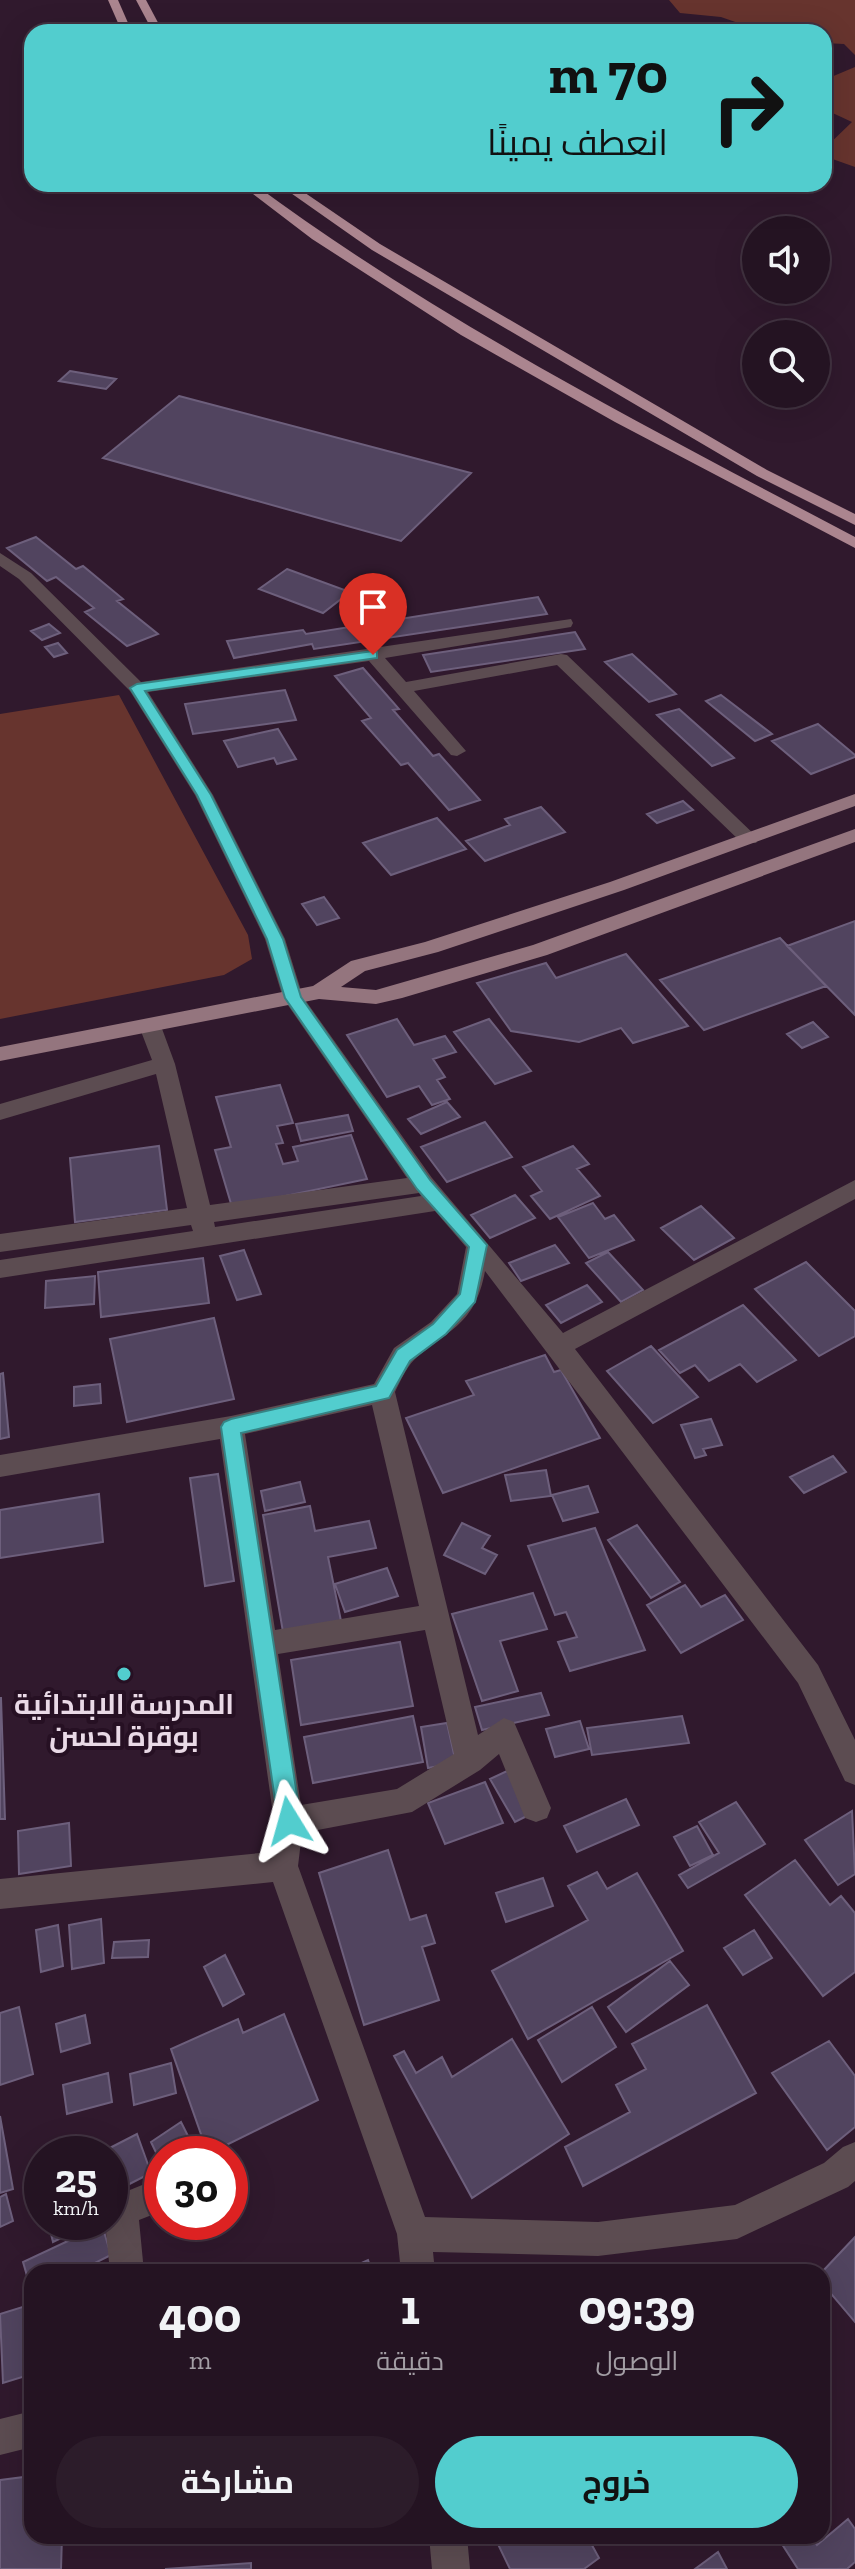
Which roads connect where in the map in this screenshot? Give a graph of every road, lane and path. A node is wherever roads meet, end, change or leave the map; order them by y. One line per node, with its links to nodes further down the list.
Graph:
1 (113, 0): 3 (highway)
2 (141, 0): 4 (highway)
3 (124, 24)
4 (154, 24)
5 (257, 192): 8 (highway)
6 (296, 192): 7 (highway)
7 (855, 520)
8 (855, 543)
9 (0, 558): 12 (street)
10 (565, 623): 11 (street)
11 (373, 655): 12 (street); 13 (street)
12 (137, 688): 19 (street)
13 (400, 688): 14 (street); 17 (street)
14 (457, 751)
15 (855, 800): 17 (main road)
16 (855, 835): 18 (main road)
17 (749, 839): 18 (main road)
18 (319, 992): 19 (main road)
19 (293, 998): 20 (main road); 25 (street)
20 (150, 1026): 21 (main road); 22 (street)
21 (0, 1054)
22 (164, 1064): 23 (street); 26 (street)
23 (0, 1112)
24 (855, 1189): 30 (street)
25 (431, 1193): 26 (street); 28 (street)
26 (204, 1227): 27 (street); 29 (street)
27 (0, 1243)
28 (478, 1245): 30 (street); 31 (street)
29 (0, 1269)
30 (559, 1346): 37 (street)
31 (382, 1392): 32 (street); 34 (street)
32 (231, 1427): 33 (street); 35 (street)
33 (0, 1466)
34 (436, 1616): 35 (street); 36 (street)
35 (264, 1644): 39 (street)
36 (470, 1760): 38 (street); 39 (street)
37 (855, 1771)
38 (536, 1808)
39 (289, 1821): 40 (street)
40 (283, 1866): 41 (street); 44 (street)
41 (0, 1894)
42 (855, 2159): 44 (street)
43 (144, 2201): 45 (street)
44 (414, 2234): 46 (street)
45 (126, 2264)
46 (417, 2264)
47 (24, 2431): 48 (street)
48 (0, 2437)
49 (449, 2544): 50 (street)
50 (451, 2569)

